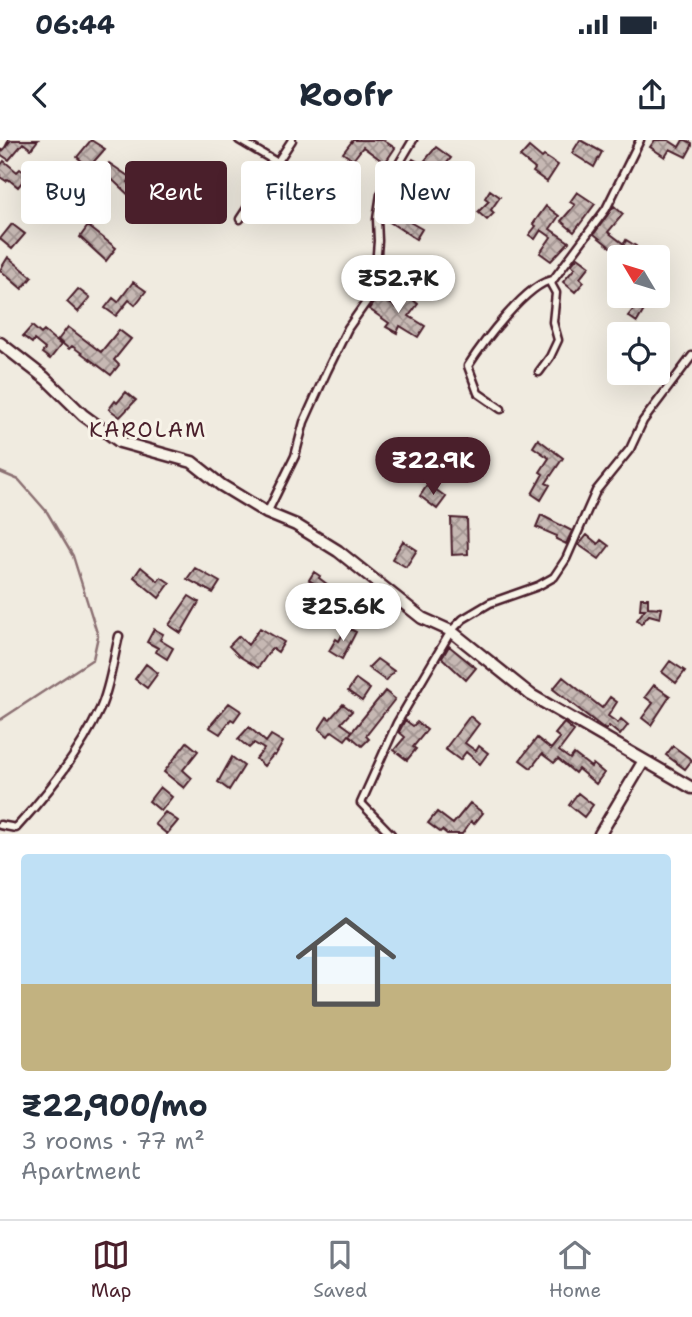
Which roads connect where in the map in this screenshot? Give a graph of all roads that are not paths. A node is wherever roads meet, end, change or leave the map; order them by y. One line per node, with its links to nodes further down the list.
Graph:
1 (239, 140): 5 (street)
2 (292, 140): 6 (street)
3 (413, 140): 12 (street)
4 (640, 140): 7 (street)
5 (275, 161)
6 (279, 161)
7 (553, 280): 10 (street); 11 (street)
8 (0, 343): 12 (main road)
9 (692, 356): 13 (street)
10 (539, 372)
11 (501, 409)
12 (267, 513): 13 (main road)
13 (451, 631): 15 (main road); 18 (street)
14 (118, 636): 17 (street)
15 (643, 762): 16 (main road); 19 (main road)
16 (692, 788)
17 (0, 825)
18 (391, 834)
19 (600, 834)

